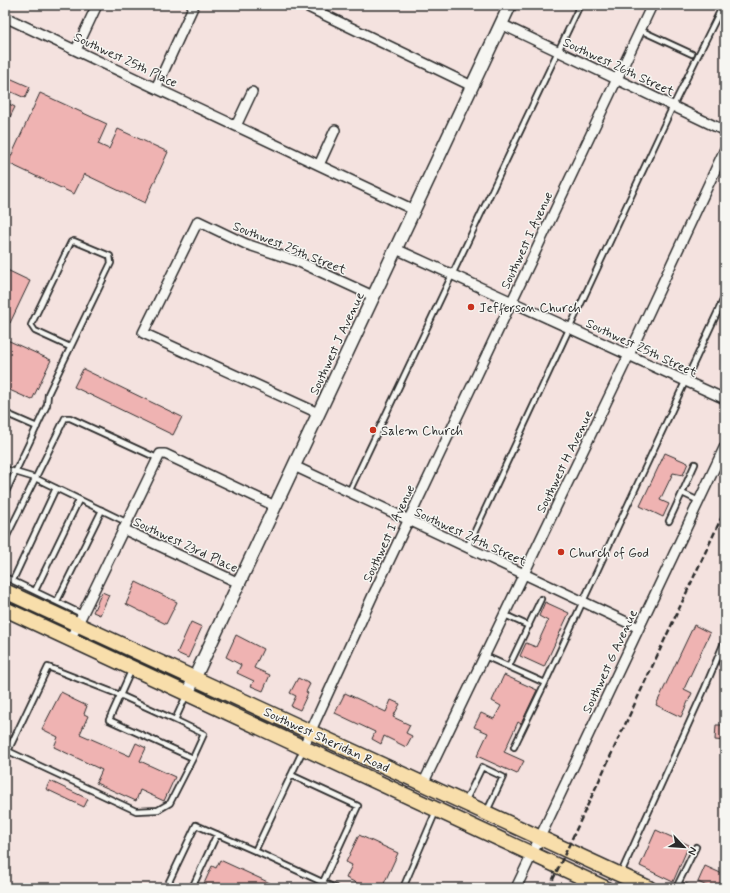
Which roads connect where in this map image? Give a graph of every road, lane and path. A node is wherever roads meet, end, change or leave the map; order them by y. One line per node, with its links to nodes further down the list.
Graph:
1 (97, 5): 11 (street)
2 (194, 5): 16 (street)
3 (304, 5): 15 (street)
4 (510, 5): 9 (street, Southwest J Avenue)
5 (580, 5): 12 (lane)
6 (652, 5): 10 (street, Southwest I Avenue)
7 (723, 5): 18 (lane)
8 (5, 17): 11 (street, Southwest 25th Place)
9 (501, 24): 12 (street, Southwest 26th Street); 15 (street, Southwest J Avenue)
10 (640, 30): 13 (lane); 14 (street, Southwest I Avenue)
11 (76, 50): 16 (street, Southwest 25th Place)
12 (558, 51): 14 (street, Southwest 26th Street); 26 (lane)
13 (692, 54)
14 (617, 79): 18 (street, Southwest 26th Street); 29 (street, Southwest I Avenue)
15 (472, 86): 24 (street, Southwest J Avenue)
16 (156, 88): 19 (street, Southwest 25th Place)
17 (252, 92): 19 (street)
18 (673, 106): 21 (street, Southwest 26th Street); 30 (lane)
19 (236, 126): 23 (street, Southwest 25th Place)
20 (335, 130): 23 (street)
21 (725, 131)
22 (725, 149): 32 (street, Southwest H Avenue)
23 (318, 165): 24 (street, Southwest 25th Place)
24 (414, 210): 25 (street, Southwest J Avenue)
25 (396, 249): 26 (street, Southwest 25th Street); 27 (street, Southwest J Avenue)
26 (453, 275): 29 (street, Southwest 25th Street); 46 (lane)
27 (373, 296): 36 (street, Southwest J Avenue); 36 (street, Southwest 25th Street)
28 (725, 296): 33 (lane)
29 (512, 302): 30 (street, Southwest 25th Street); 53 (street, Southwest I Avenue)
30 (570, 328): 32 (street, Southwest 25th Street); 57 (lane)
31 (70, 347): 31 (lane); 37 (lane)
32 (629, 355): 33 (street, Southwest 25th Street); 58 (street, Southwest H Avenue)
33 (685, 381): 34 (street, Southwest 25th Street); 65 (lane)
34 (725, 399)
35 (5, 413): 37 (lane)
36 (318, 413): 41 (street, Southwest J Avenue)
37 (37, 427): 43 (lane)
38 (725, 446): 50 (street, Southwest G Avenue)
39 (157, 458): 44 (lane); 51 (street); 55 (street)
40 (695, 464): 47 (lane)
41 (294, 466): 46 (street, Southwest 24th Street); 51 (street, Southwest J Avenue)
42 (5, 469): 43 (lane)
43 (15, 473): 44 (lane); 48 (lane)
44 (35, 478): 45 (lane); 56 (lane)
45 (56, 488): 49 (lane); 61 (lane)
46 (350, 492): 53 (street, Southwest 24th Street)
47 (682, 493): 50 (lane); 54 (lane)
48 (5, 494)
49 (80, 500): 52 (lane); 62 (lane)
50 (699, 501): 70 (street, Southwest G Avenue)
51 (275, 506): 60 (street, Southwest J Avenue)
52 (102, 510): 55 (lane); 64 (lane)
53 (408, 521): 57 (street, Southwest 24th Street); 81 (street, Southwest I Avenue)
54 (668, 521)
55 (125, 525): 60 (street, Southwest 23rd Place); 68 (street)
56 (5, 540)
57 (467, 548): 58 (street, Southwest 24th Street)
58 (524, 575): 65 (street, Southwest 24th Street); 67 (street, Southwest H Avenue)
59 (5, 577): 61 (lane)
60 (238, 583): 76 (street, Southwest J Avenue)
61 (9, 586): 62 (lane); 68 (main road, Southwest Sheridan Road)
62 (35, 591): 64 (lane)
63 (541, 599): 69 (lane)
64 (58, 601): 68 (lane)
65 (584, 603): 70 (street, Southwest 24th Street); 77 (lane)
66 (5, 610): 71 (main road, Southwest Sheridan Road)
67 (505, 615): 69 (lane); 73 (street, Southwest H Avenue)
68 (80, 619): 71 (street); 76 (main road, Southwest Sheridan Road)
69 (529, 626): 74 (lane)
70 (639, 628): 91 (street, Southwest G Avenue)
71 (70, 640): 75 (main road, Southwest Sheridan Road)
72 (725, 640): 95 (lane)
73 (485, 656): 74 (lane); 86 (street, Southwest H Avenue)
74 (509, 666): 77 (lane)
75 (132, 669): 78 (main road, Southwest Sheridan Road); 79 (lane)
76 (194, 678): 78 (street, Southwest J Avenue); 81 (main road, Southwest Sheridan Road)
77 (545, 683): 82 (lane)
78 (186, 694): 80 (lane); 83 (main road, Southwest Sheridan Road)
79 (120, 695): 80 (lane); 84 (lane); 84 (lane)
80 (175, 720): 84 (lane)
81 (311, 732): 83 (street, Southwest I Avenue); 86 (main road, Southwest Sheridan Road)
82 (514, 747)
83 (303, 748): 85 (lane); 88 (main road, Southwest Sheridan Road)
84 (193, 758)
85 (291, 775): 93 (lane); 96 (lane)
86 (423, 784): 87 (main road, Southwest Sheridan Road)
87 (465, 803): 89 (main road, Southwest Sheridan Road); 89 (lane)
88 (436, 810): 94 (main road, Southwest Sheridan Road); 101 (lane)
89 (486, 813): 91 (main road, Southwest Sheridan Road)
90 (217, 834): 93 (lane); 98 (lane); 99 (lane)
91 (540, 838): 94 (street, Southwest G Avenue); 95 (main road, Southwest Sheridan Road)
92 (696, 847): 97 (lane)
93 (255, 851): 96 (lane)
94 (532, 854): 102 (street, Southwest G Avenue); 103 (main road, Southwest Sheridan Road)
95 (621, 875): 104 (main road, Southwest Sheridan Road)
96 (323, 882): 100 (lane)
97 (677, 886): 105 (lane)
98 (166, 888)
99 (192, 888)
100 (335, 888)
101 (403, 888)
102 (516, 888)
103 (605, 888)
104 (648, 888)
105 (687, 888)

